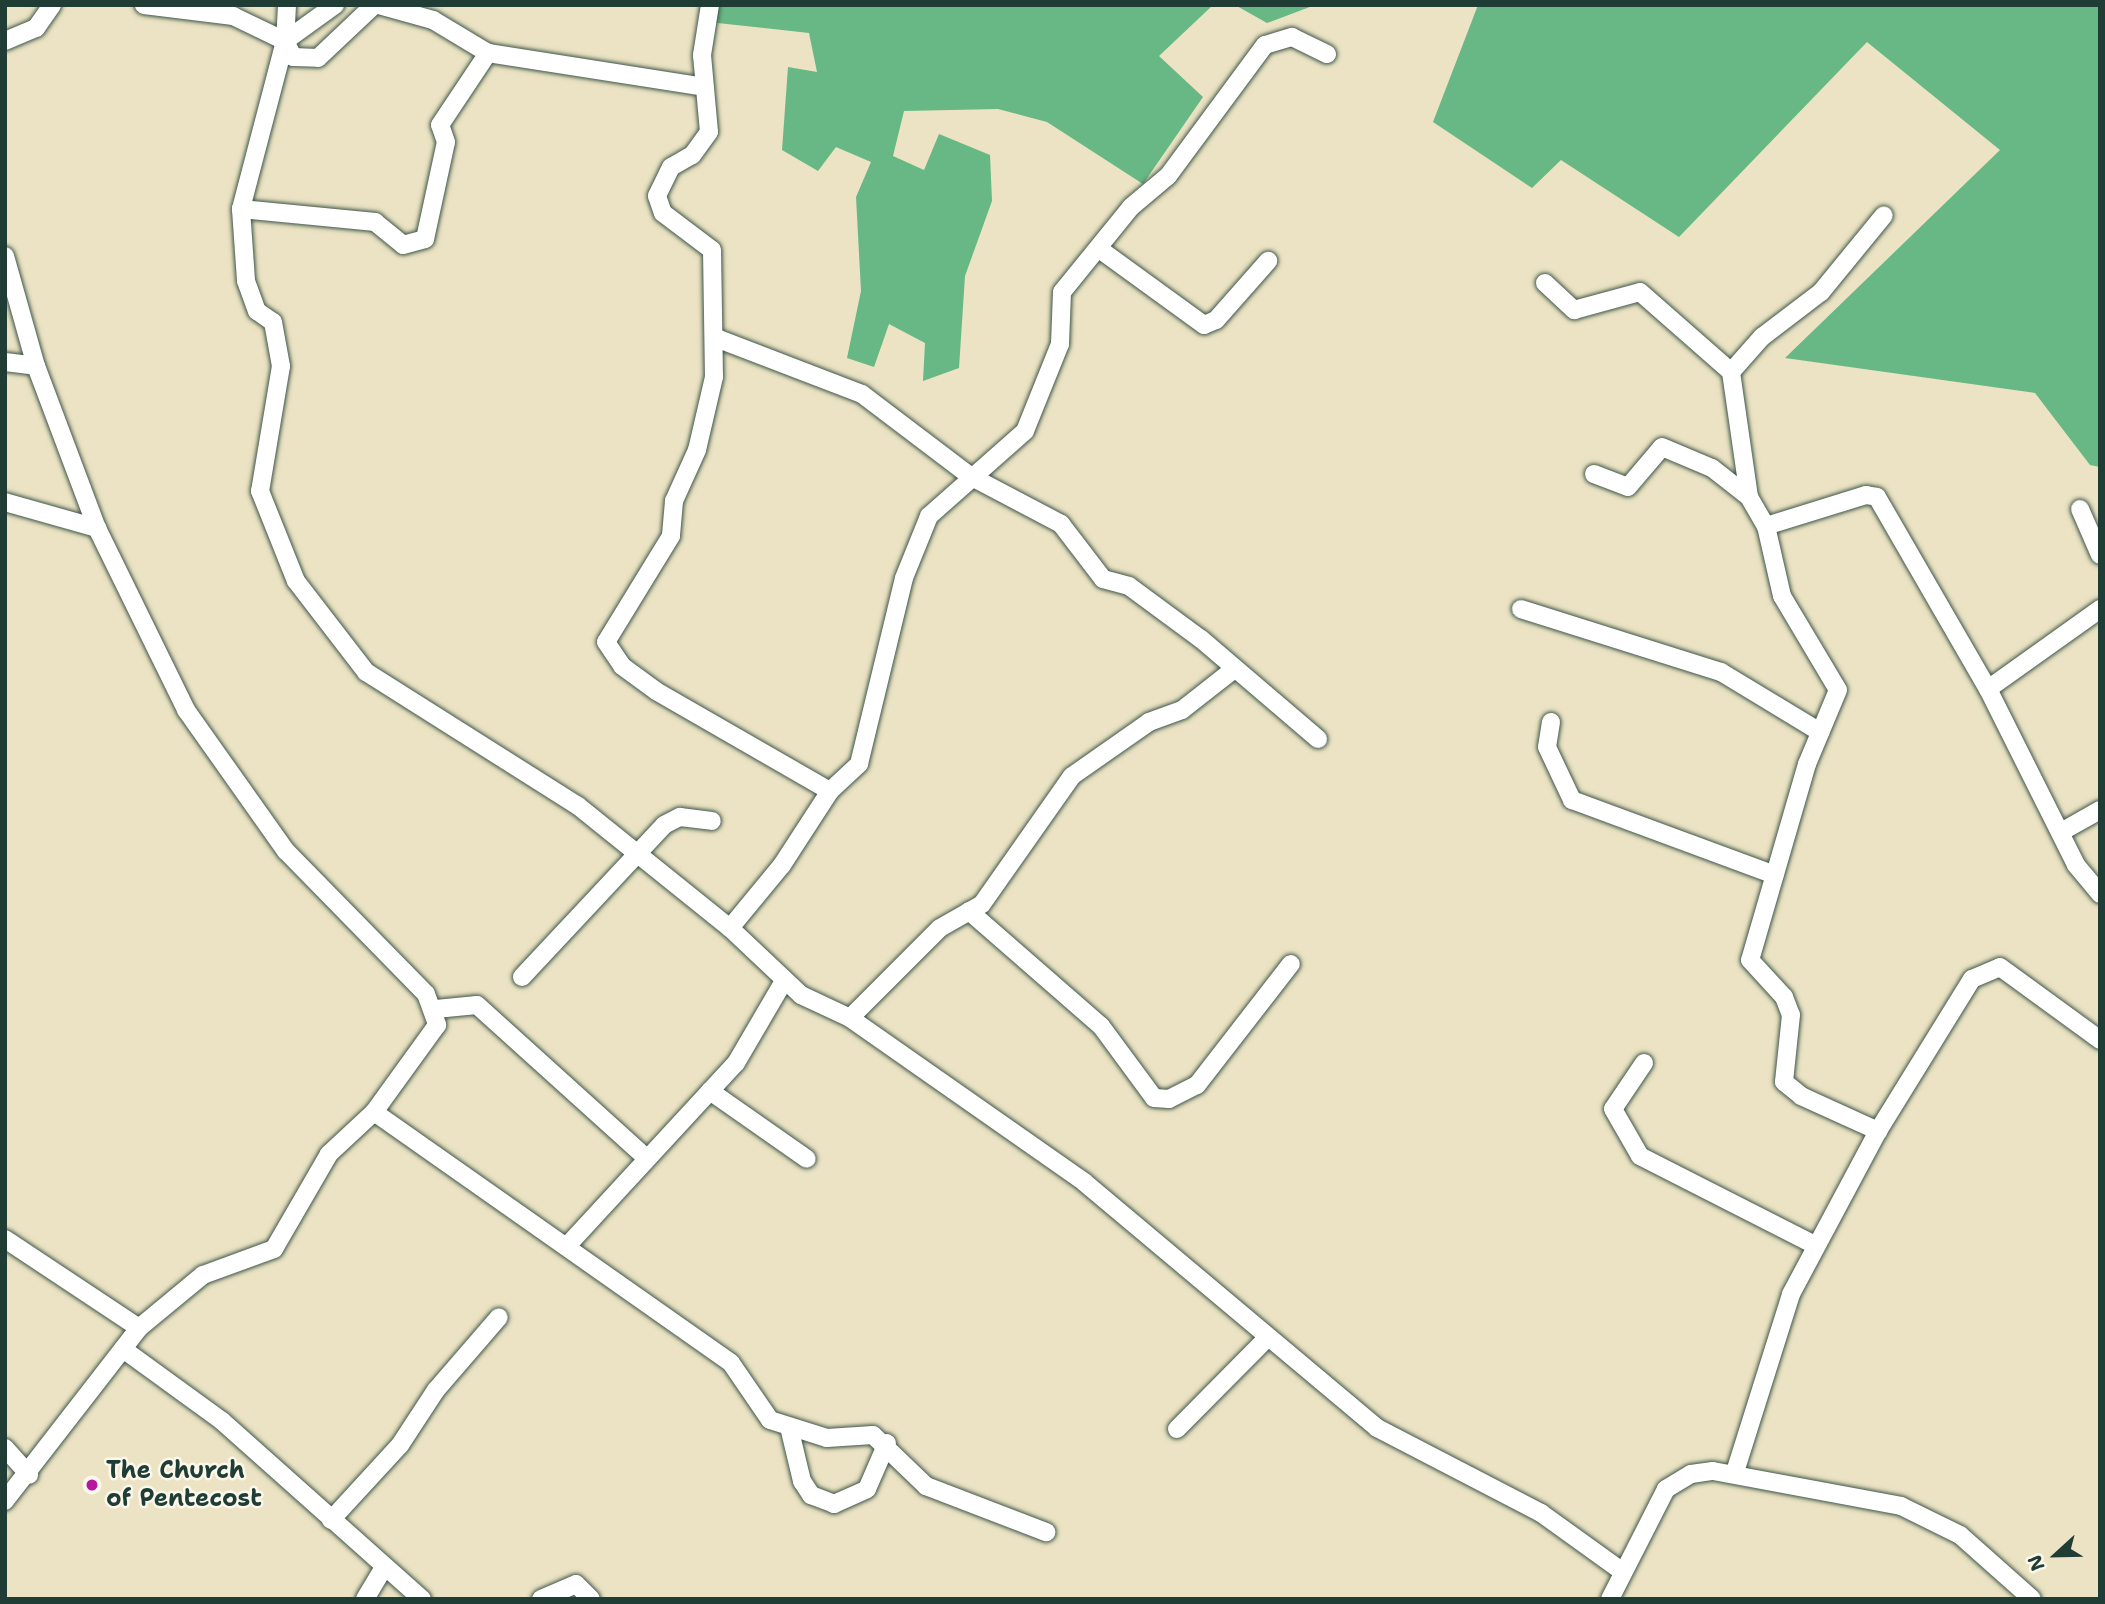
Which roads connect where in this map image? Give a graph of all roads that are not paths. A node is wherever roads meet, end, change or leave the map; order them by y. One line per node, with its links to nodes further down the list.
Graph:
1 (144, 5): 8 (street)
2 (288, 5): 8 (street)
3 (335, 5): 8 (street)
4 (376, 5): 8 (street); 9 (street)
5 (710, 5): 11 (street)
6 (56, 7): 7 (street)
7 (5, 41)
8 (285, 41): 12 (street)
9 (488, 53): 11 (street); 12 (street)
10 (1327, 54): 14 (street)
11 (704, 87): 18 (street)
12 (241, 209): 41 (street)
13 (1884, 215): 21 (street)
14 (1102, 251): 16 (street); 23 (street)
15 (5, 256): 20 (street)
16 (1268, 261)
17 (1545, 283): 21 (street)
18 (716, 338): 23 (street); 37 (street)
19 (5, 362): 20 (street)
20 (36, 366): 28 (street)
21 (1731, 372): 24 (street)
22 (1594, 474): 24 (street)
23 (970, 475): 32 (street); 37 (street)
24 (1749, 498): 27 (street)
25 (5, 502): 28 (street)
26 (2080, 509): 29 (street)
27 (1766, 526): 33 (street); 35 (street)
28 (97, 528): 49 (street)
29 (2100, 555)
30 (1521, 609): 35 (street)
31 (2100, 609): 33 (street)
32 (1233, 670): 36 (street); 44 (street)
33 (1988, 689): 40 (street)
34 (1551, 722): 42 (street)
35 (1820, 732): 42 (street)
36 (1318, 738)
37 (830, 791): 45 (street)
38 (2100, 810): 40 (street)
39 (712, 821): 41 (street)
40 (2061, 832): 43 (street)
41 (639, 859): 45 (street); 47 (street)
42 (1775, 875): 55 (street)
43 (2100, 894)
44 (969, 911): 46 (street); 50 (street)
45 (730, 928): 48 (street)
46 (1291, 964)
47 (522, 977)
48 (785, 981): 50 (street); 53 (street)
49 (436, 1009): 54 (street); 56 (street)
50 (850, 1018): 63 (street)
51 (2100, 1040): 55 (street)
52 (1644, 1063): 59 (street)
53 (710, 1091): 56 (street); 57 (street)
54 (374, 1112): 60 (street); 62 (street)
55 (1878, 1131): 59 (street)
56 (645, 1157): 60 (street)
57 (807, 1159)
58 (5, 1239): 62 (street)
59 (1815, 1245): 69 (street)
60 (567, 1246): 65 (street)
61 (499, 1317): 72 (street)
62 (139, 1328): 64 (street)
63 (1268, 1337): 66 (street); 75 (street)
64 (123, 1349): 70 (street); 72 (street)
65 (789, 1427): 67 (street); 67 (street)
66 (1177, 1429)
67 (887, 1443): 73 (street)
68 (5, 1448): 70 (street)
69 (1735, 1472): 75 (street); 81 (street)
70 (29, 1475): 71 (street)
71 (5, 1501)
72 (331, 1520): 74 (street)
73 (1046, 1532)
74 (383, 1569): 76 (street); 77 (street)
75 (1623, 1572): 80 (street)
76 (365, 1599)
77 (422, 1599)
78 (541, 1599): 79 (street)
79 (591, 1599)
80 (1610, 1599)
81 (2032, 1599)

